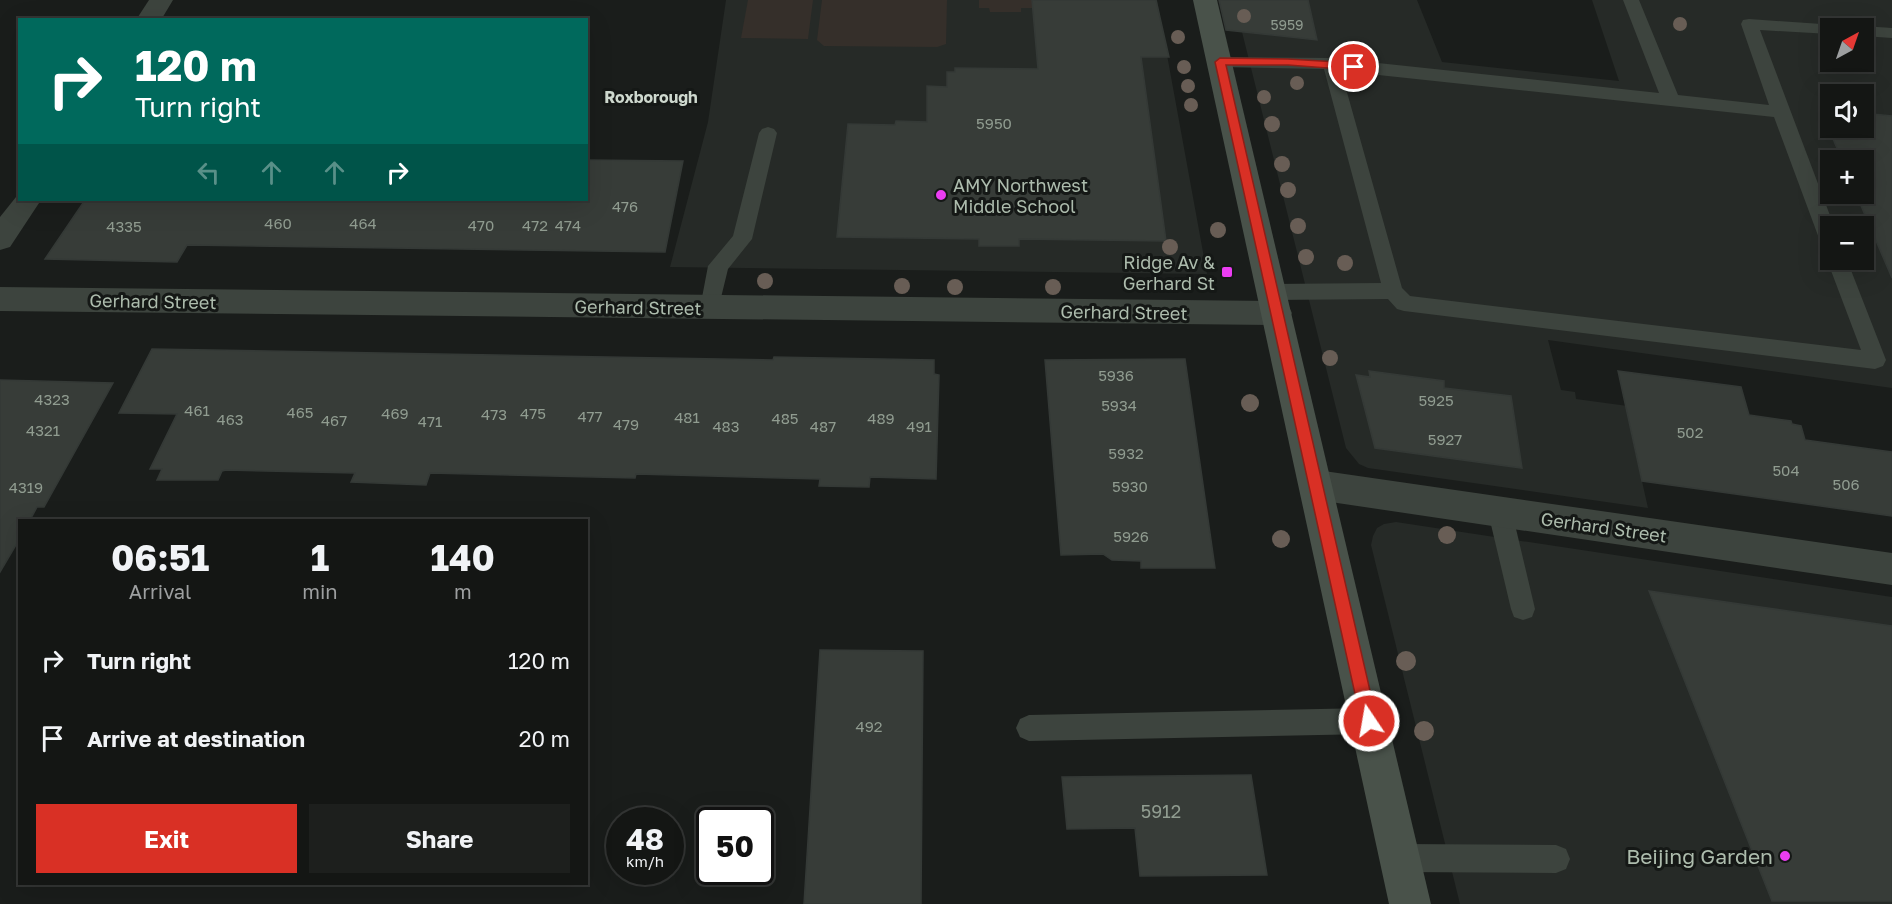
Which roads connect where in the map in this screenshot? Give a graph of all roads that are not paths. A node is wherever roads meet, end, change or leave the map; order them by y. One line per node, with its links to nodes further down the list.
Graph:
1 (161, 0): 4 (street)
2 (1205, 0): 8 (main road)
3 (1631, 0): 10 (lane)
4 (149, 18)
5 (1820, 28): 11 (lane)
6 (1874, 32): 7 (lane)
7 (1892, 33)
8 (1220, 62): 9 (lane); 19 (main road)
9 (1331, 64): 10 (lane); 17 (lane)
10 (1671, 100): 11 (lane)
11 (1781, 112): 14 (lane)
12 (768, 132): 20 (lane)
13 (26, 201): 15 (street)
14 (1821, 216)
15 (0, 239)
16 (1841, 270): 17 (lane)
17 (1393, 291): 19 (lane)
18 (0, 299): 20 (street, Gerhard Street)
19 (1274, 302): 20 (street, Gerhard Street); 21 (main road)
20 (710, 308)
21 (1317, 485): 22 (street, Gerhard Street); 25 (main road)
22 (1500, 512): 23 (street, Gerhard Street); 24 (lane)
23 (1892, 569)
24 (1523, 609)
25 (1369, 721): 26 (lane); 27 (main road)
26 (1029, 728)
27 (1400, 858): 28 (lane); 29 (main road)
28 (1556, 859)
29 (1410, 904)

